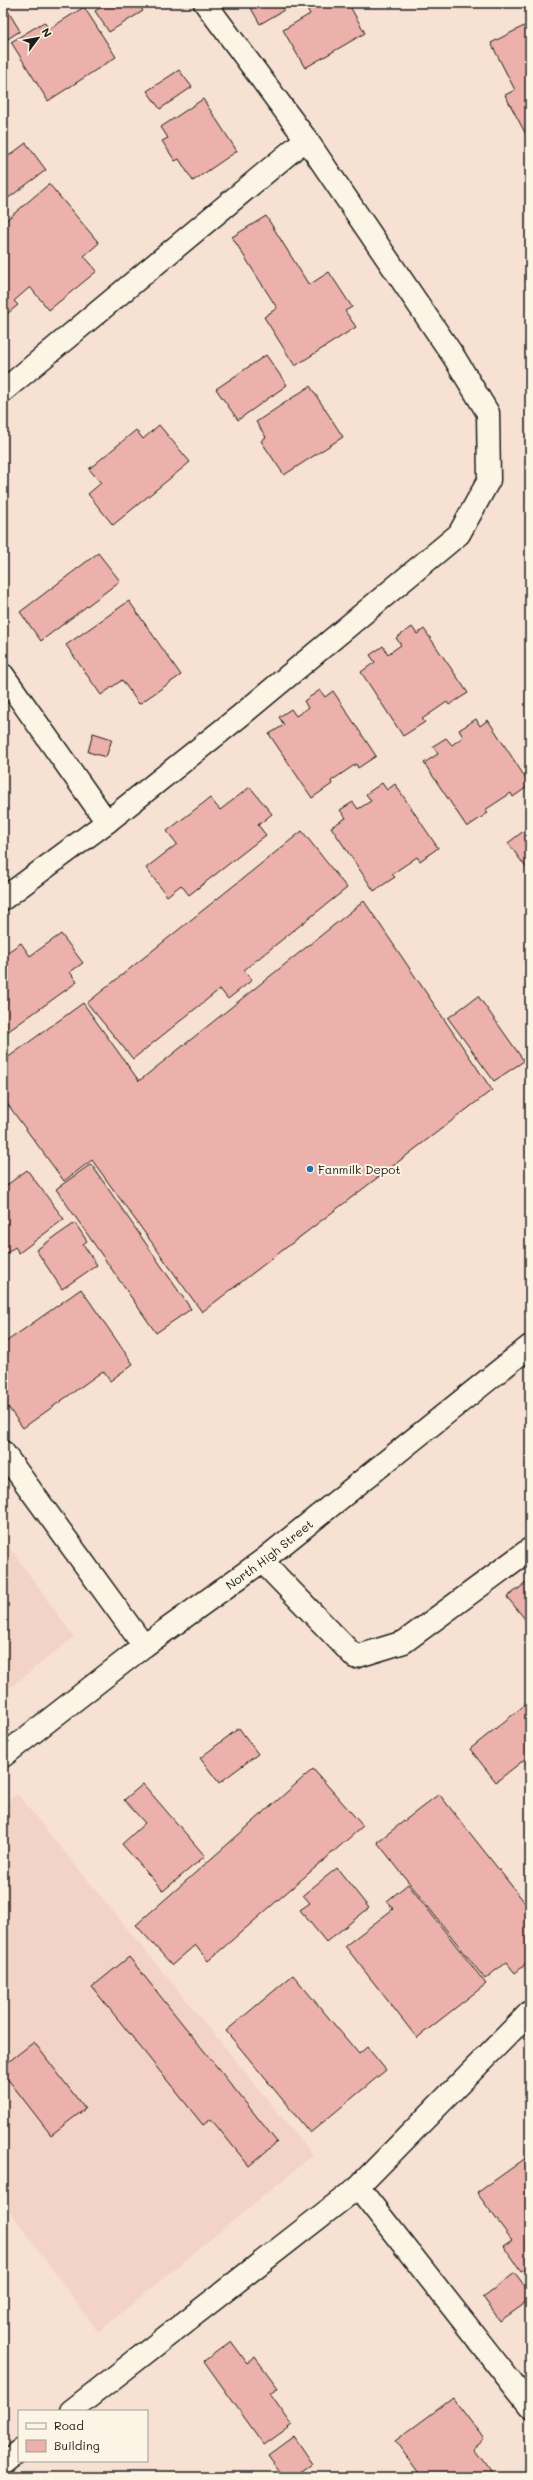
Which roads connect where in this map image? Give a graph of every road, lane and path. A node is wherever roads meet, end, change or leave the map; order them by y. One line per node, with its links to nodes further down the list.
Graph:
1 (205, 3): 2 (main road)
2 (306, 139): 3 (main road); 5 (main road)
3 (3, 391)
4 (3, 675): 5 (main road)
5 (107, 822): 6 (main road)
6 (3, 899)
7 (530, 1346): 10 (main road, North High Street)
8 (3, 1452): 11 (main road)
9 (530, 1549): 10 (main road)
10 (262, 1561): 11 (main road, North High Street)
11 (144, 1646): 12 (main road, North High Street)
12 (3, 1756)
13 (530, 2012): 14 (main road)
14 (358, 2188): 15 (main road); 16 (main road)
15 (530, 2406)
16 (72, 2410)
17 (18, 2452): 18 (main road)
18 (3, 2464)

